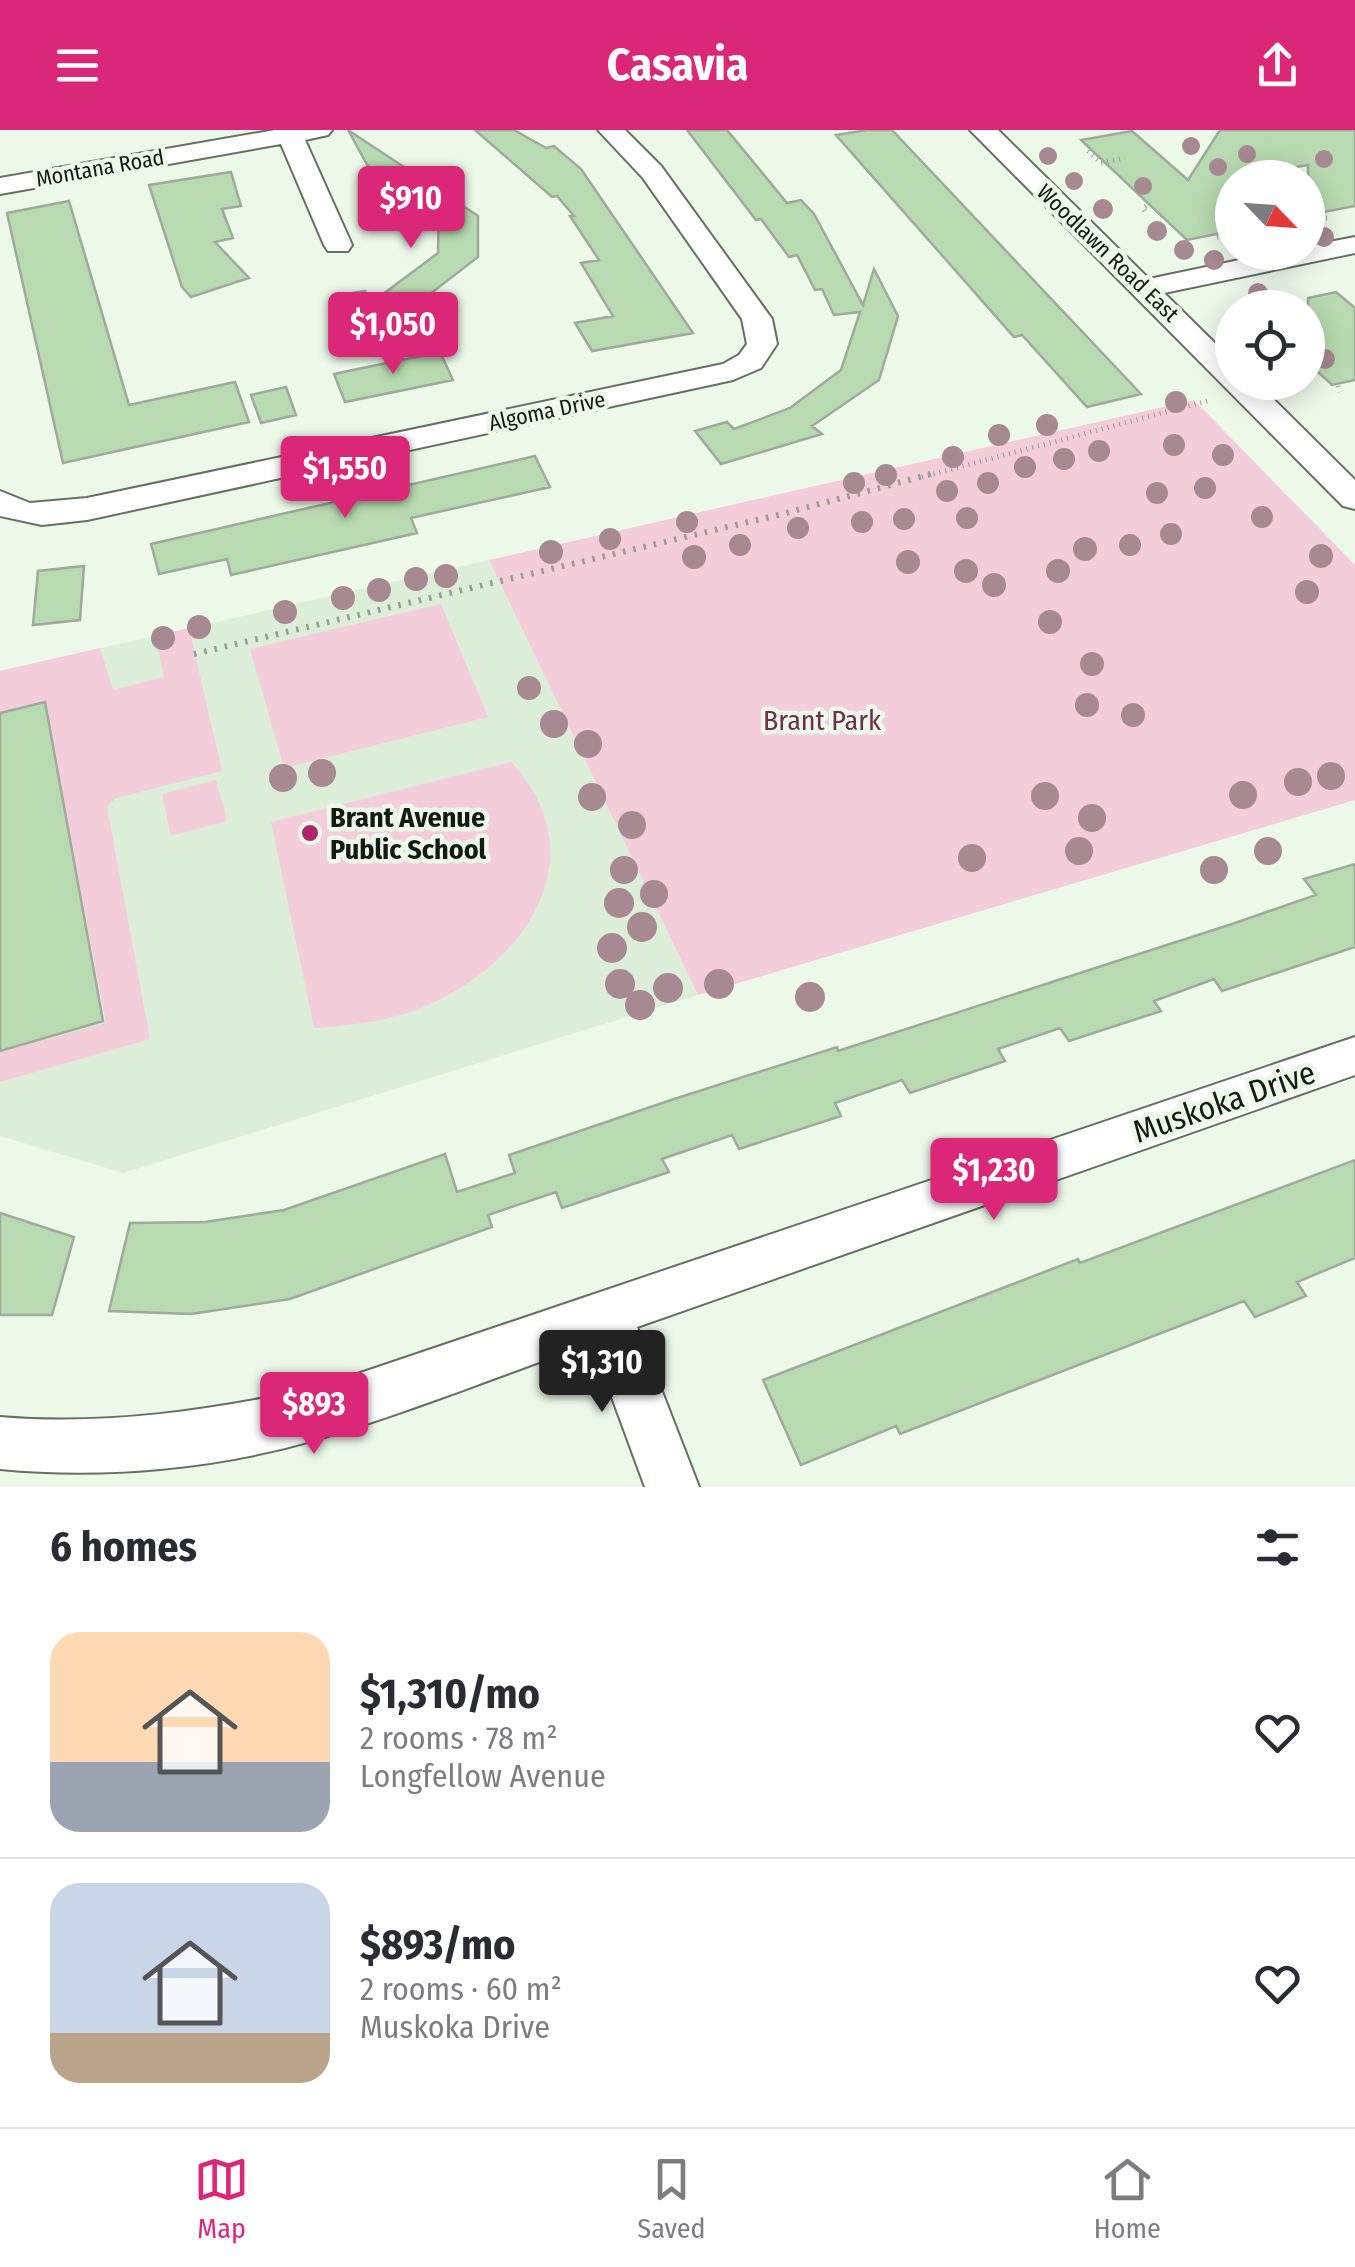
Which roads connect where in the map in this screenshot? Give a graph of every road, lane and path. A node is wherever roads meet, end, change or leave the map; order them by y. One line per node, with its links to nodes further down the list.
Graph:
1 (319, 130): 4 (street, Montana Road)
2 (610, 130): 19 (street, Algoma Drive)
3 (983, 130): 14 (street, Woodlawn Road East)
4 (290, 136): 7 (street, Montana Road); 12 (street)
5 (1088, 151): 6 (path)
6 (1125, 158)
7 (0, 186)
8 (1146, 206): 9 (path)
9 (1147, 214)
10 (1325, 218): 11 (path)
11 (1331, 218)
12 (338, 245)
13 (1355, 245): 14 (street)
14 (1146, 288): 15 (street, Woodlawn Road East)
15 (1215, 369)
16 (1215, 390): 20 (path)
17 (1245, 400): 18 (street, Woodlawn Road East)
18 (1354, 497)
19 (0, 502)
20 (194, 654)
21 (1355, 1056): 22 (street, Muskoka Drive)
22 (607, 1316): 23 (street, Muskoka Drive); 24 (street)
23 (0, 1443)
24 (672, 1487)

